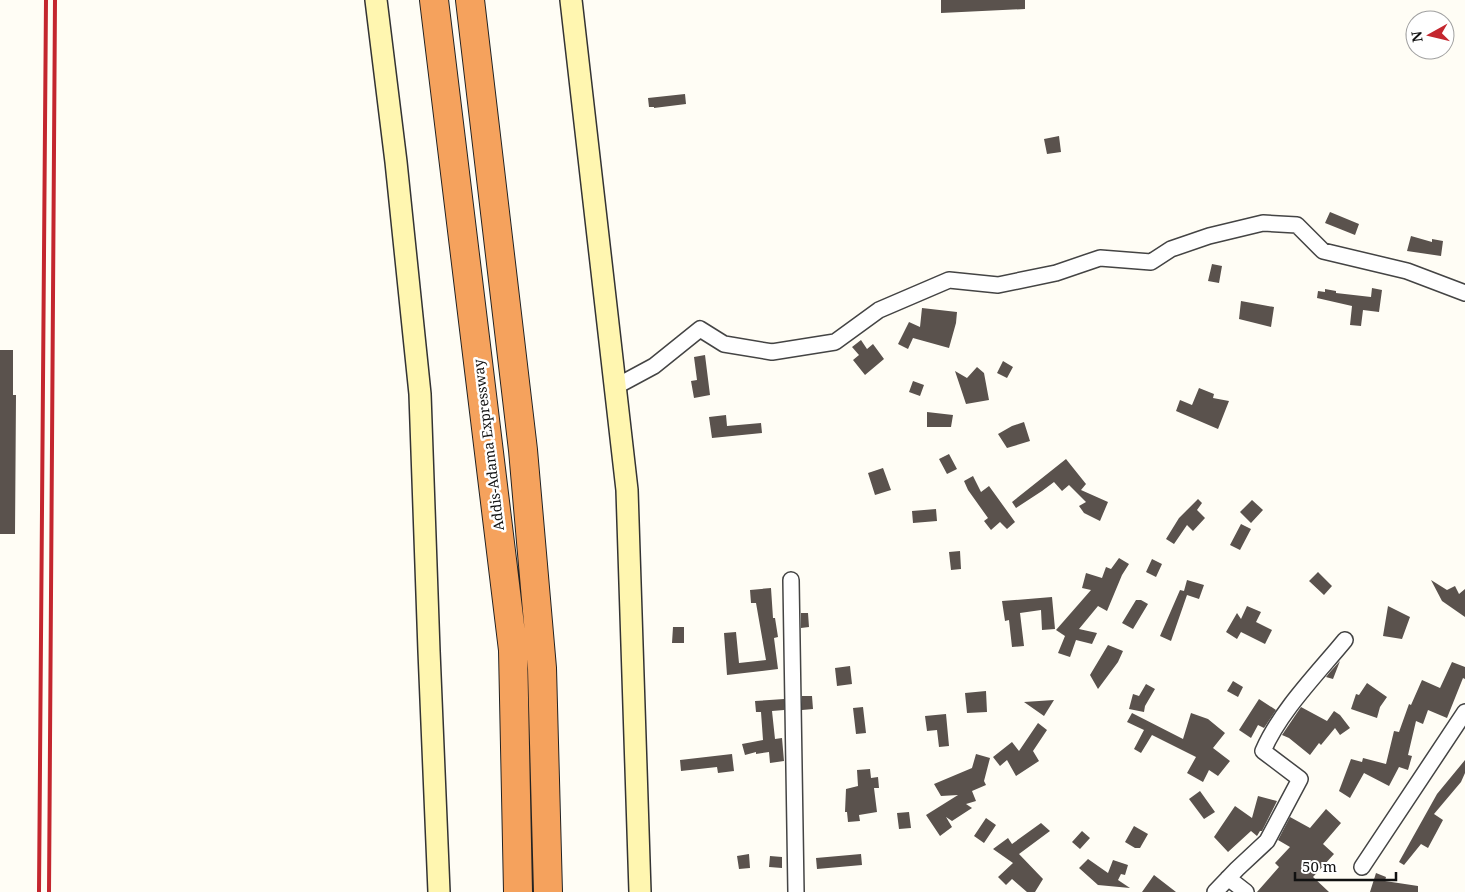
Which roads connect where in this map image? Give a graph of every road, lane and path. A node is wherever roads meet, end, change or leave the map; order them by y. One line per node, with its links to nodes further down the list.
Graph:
1 (376, 0): 12 (street)
2 (434, 0): 13 (highway, Addis-Adama Expressway)
3 (470, 0): 14 (highway)
4 (571, 0): 6 (street)
5 (1465, 293): 6 (street)
6 (615, 387): 15 (street)
7 (791, 580): 16 (street)
8 (1345, 640): 11 (street)
9 (1465, 712): 10 (street)
10 (1362, 867)
11 (1228, 878): 17 (street); 18 (street)
12 (439, 892)
13 (518, 892)
14 (548, 892)
15 (640, 892)
16 (796, 892)
17 (1215, 892)
18 (1246, 892)

